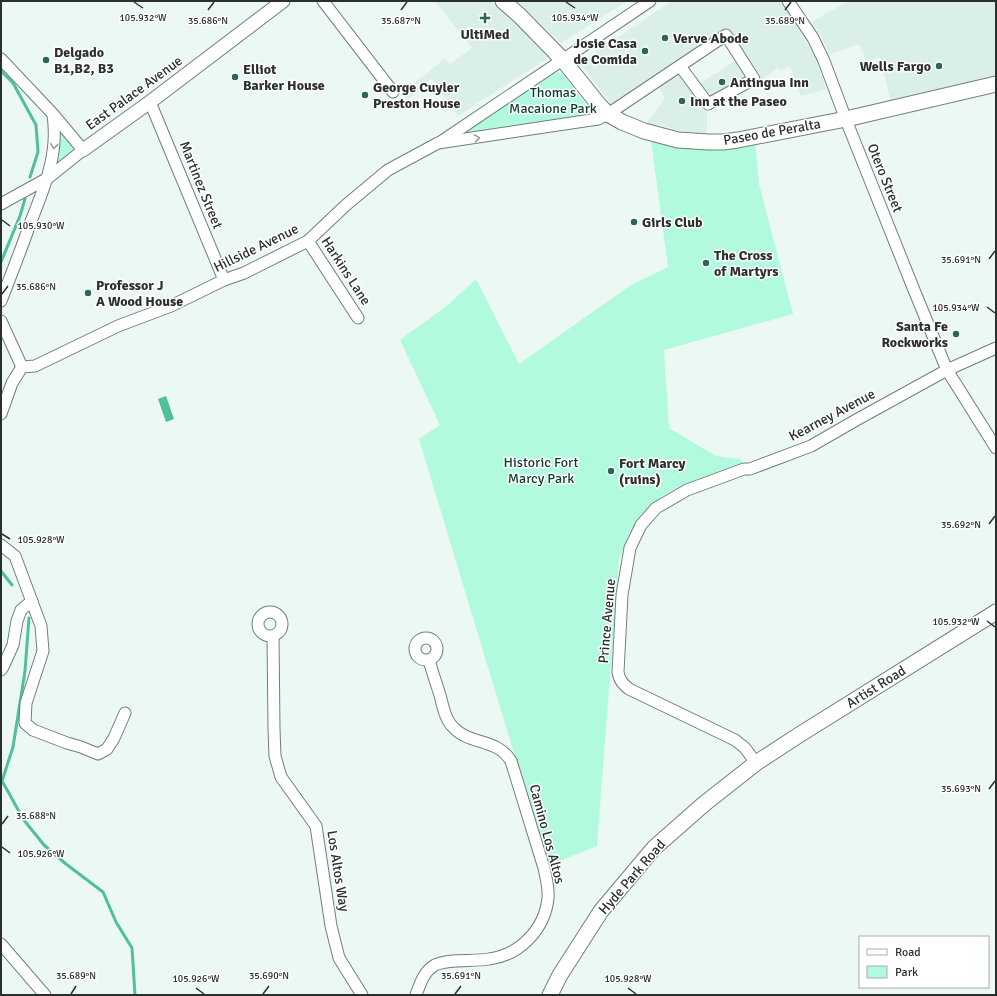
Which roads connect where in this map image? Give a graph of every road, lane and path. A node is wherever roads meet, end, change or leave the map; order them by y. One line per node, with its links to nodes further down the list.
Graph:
1 (283, 1): 11 (street, East Palace Avenue)
2 (323, 1): 10 (street)
3 (503, 1): 7 (main road, Paseo de Peralta)
4 (788, 1): 14 (street, Otero Street)
5 (643, 3): 7 (street)
6 (1, 59): 12 (street)
7 (563, 60): 13 (main road, Paseo de Peralta); 15 (street)
8 (680, 66): 8 (street, Hillside Avenue); 13 (street, Hillside Avenue)
9 (996, 84): 14 (main road, Paseo de Peralta)
10 (393, 92)
11 (150, 102): 16 (street, East Palace Avenue); 20 (street, Martinez Street)
12 (53, 114): 16 (street); 17 (street, one-way to 17)
13 (608, 114): 14 (main road, Paseo de Peralta); 15 (street, Hillside Avenue, one-way to 13)
14 (846, 120): 26 (street, Otero Street)
15 (438, 144): 19 (street, Hillside Avenue)
16 (83, 150): 17 (street, East Palace Avenue)
17 (48, 178): 18 (street, East Palace Avenue); 21 (street)
18 (1, 204)
19 (308, 240): 20 (street, Hillside Avenue); 22 (street, Harkins Lane)
20 (224, 280): 25 (street, Hillside Avenue)
21 (1, 301)
22 (358, 318)
23 (1, 322): 25 (street)
24 (996, 348): 26 (street, Kearney Avenue)
25 (22, 367): 27 (street)
26 (947, 370): 28 (street, Otero Street); 29 (street, Kearney Avenue)
27 (1, 414)
28 (996, 448)
29 (656, 508): 37 (street, Prince Avenue)
30 (1, 545): 31 (street)
31 (32, 601): 35 (street); 36 (street)
32 (996, 612): 37 (main road, Artist Road)
33 (273, 636): 40 (street, Los Altos Way)
34 (429, 660): 41 (street, Camino Los Altos)
35 (1, 670)
36 (125, 713)
37 (756, 763): 42 (main road, Hyde Park Road)
38 (1, 944): 39 (street)
39 (45, 995)
40 (362, 995)
41 (416, 995)
42 (550, 995)

